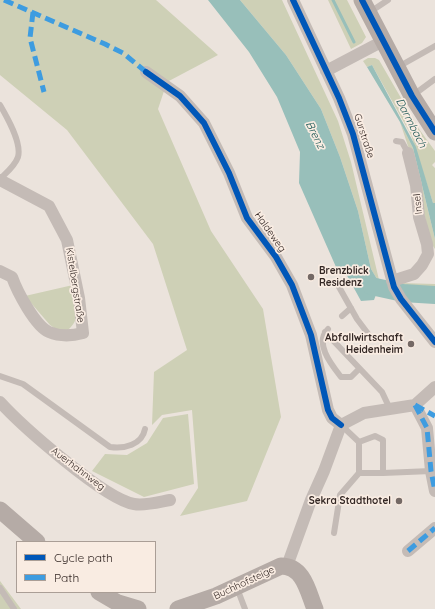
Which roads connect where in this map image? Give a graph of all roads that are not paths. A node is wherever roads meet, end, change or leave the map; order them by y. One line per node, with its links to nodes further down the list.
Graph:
1 (293, 0): 7 (street, Gurstraße)
2 (388, 0): 3 (lane)
3 (365, 6): 4 (street)
4 (383, 41): 6 (street); 7 (street)
5 (435, 46): 6 (lane)
6 (397, 68): 10 (street)
7 (326, 71): 18 (street, Gurstraße)
8 (146, 72): 30 (street, Haldeweg)
9 (435, 79): 10 (lane)
10 (412, 96): 12 (street)
11 (0, 105): 15 (lane)
12 (435, 132)
13 (396, 141): 14 (lane)
14 (408, 153): 16 (street, Insel)
15 (0, 180): 17 (street, Kistelbergstraße)
16 (431, 254): 18 (street, Insel)
17 (0, 271)
18 (393, 284): 23 (street, Gurstraße)
19 (339, 287): 20 (lane)
20 (351, 308): 21 (lane); 22 (lane)
21 (342, 316)
22 (369, 335)
23 (435, 342)
24 (359, 369): 24 (lane); 29 (lane)
25 (0, 376): 31 (lane)
26 (435, 387): 28 (street)
27 (0, 402): 37 (street, Auerhahnweg)
28 (418, 403): 29 (street); 33 (street)
29 (390, 409): 30 (street)
30 (341, 425): 32 (lane); 43 (street)
31 (145, 429)
32 (358, 442): 34 (lane); 35 (lane)
33 (431, 471): 35 (lane); 36 (street)
34 (359, 473): 35 (lane); 40 (lane)
35 (384, 473)
36 (435, 491)
37 (170, 500)
38 (0, 510): 41 (street)
39 (435, 528): 42 (street)
40 (334, 533)
41 (36, 541)
42 (408, 551)
43 (287, 566): 44 (street, Buchhofsteige); 51 (street)
44 (236, 586): 49 (street, Buchhofsteige); 50 (lane)
45 (0, 588): 47 (lane)
46 (101, 593): 48 (street)
47 (14, 609)
48 (138, 609)
49 (178, 609)
50 (245, 609)
51 (315, 609)

